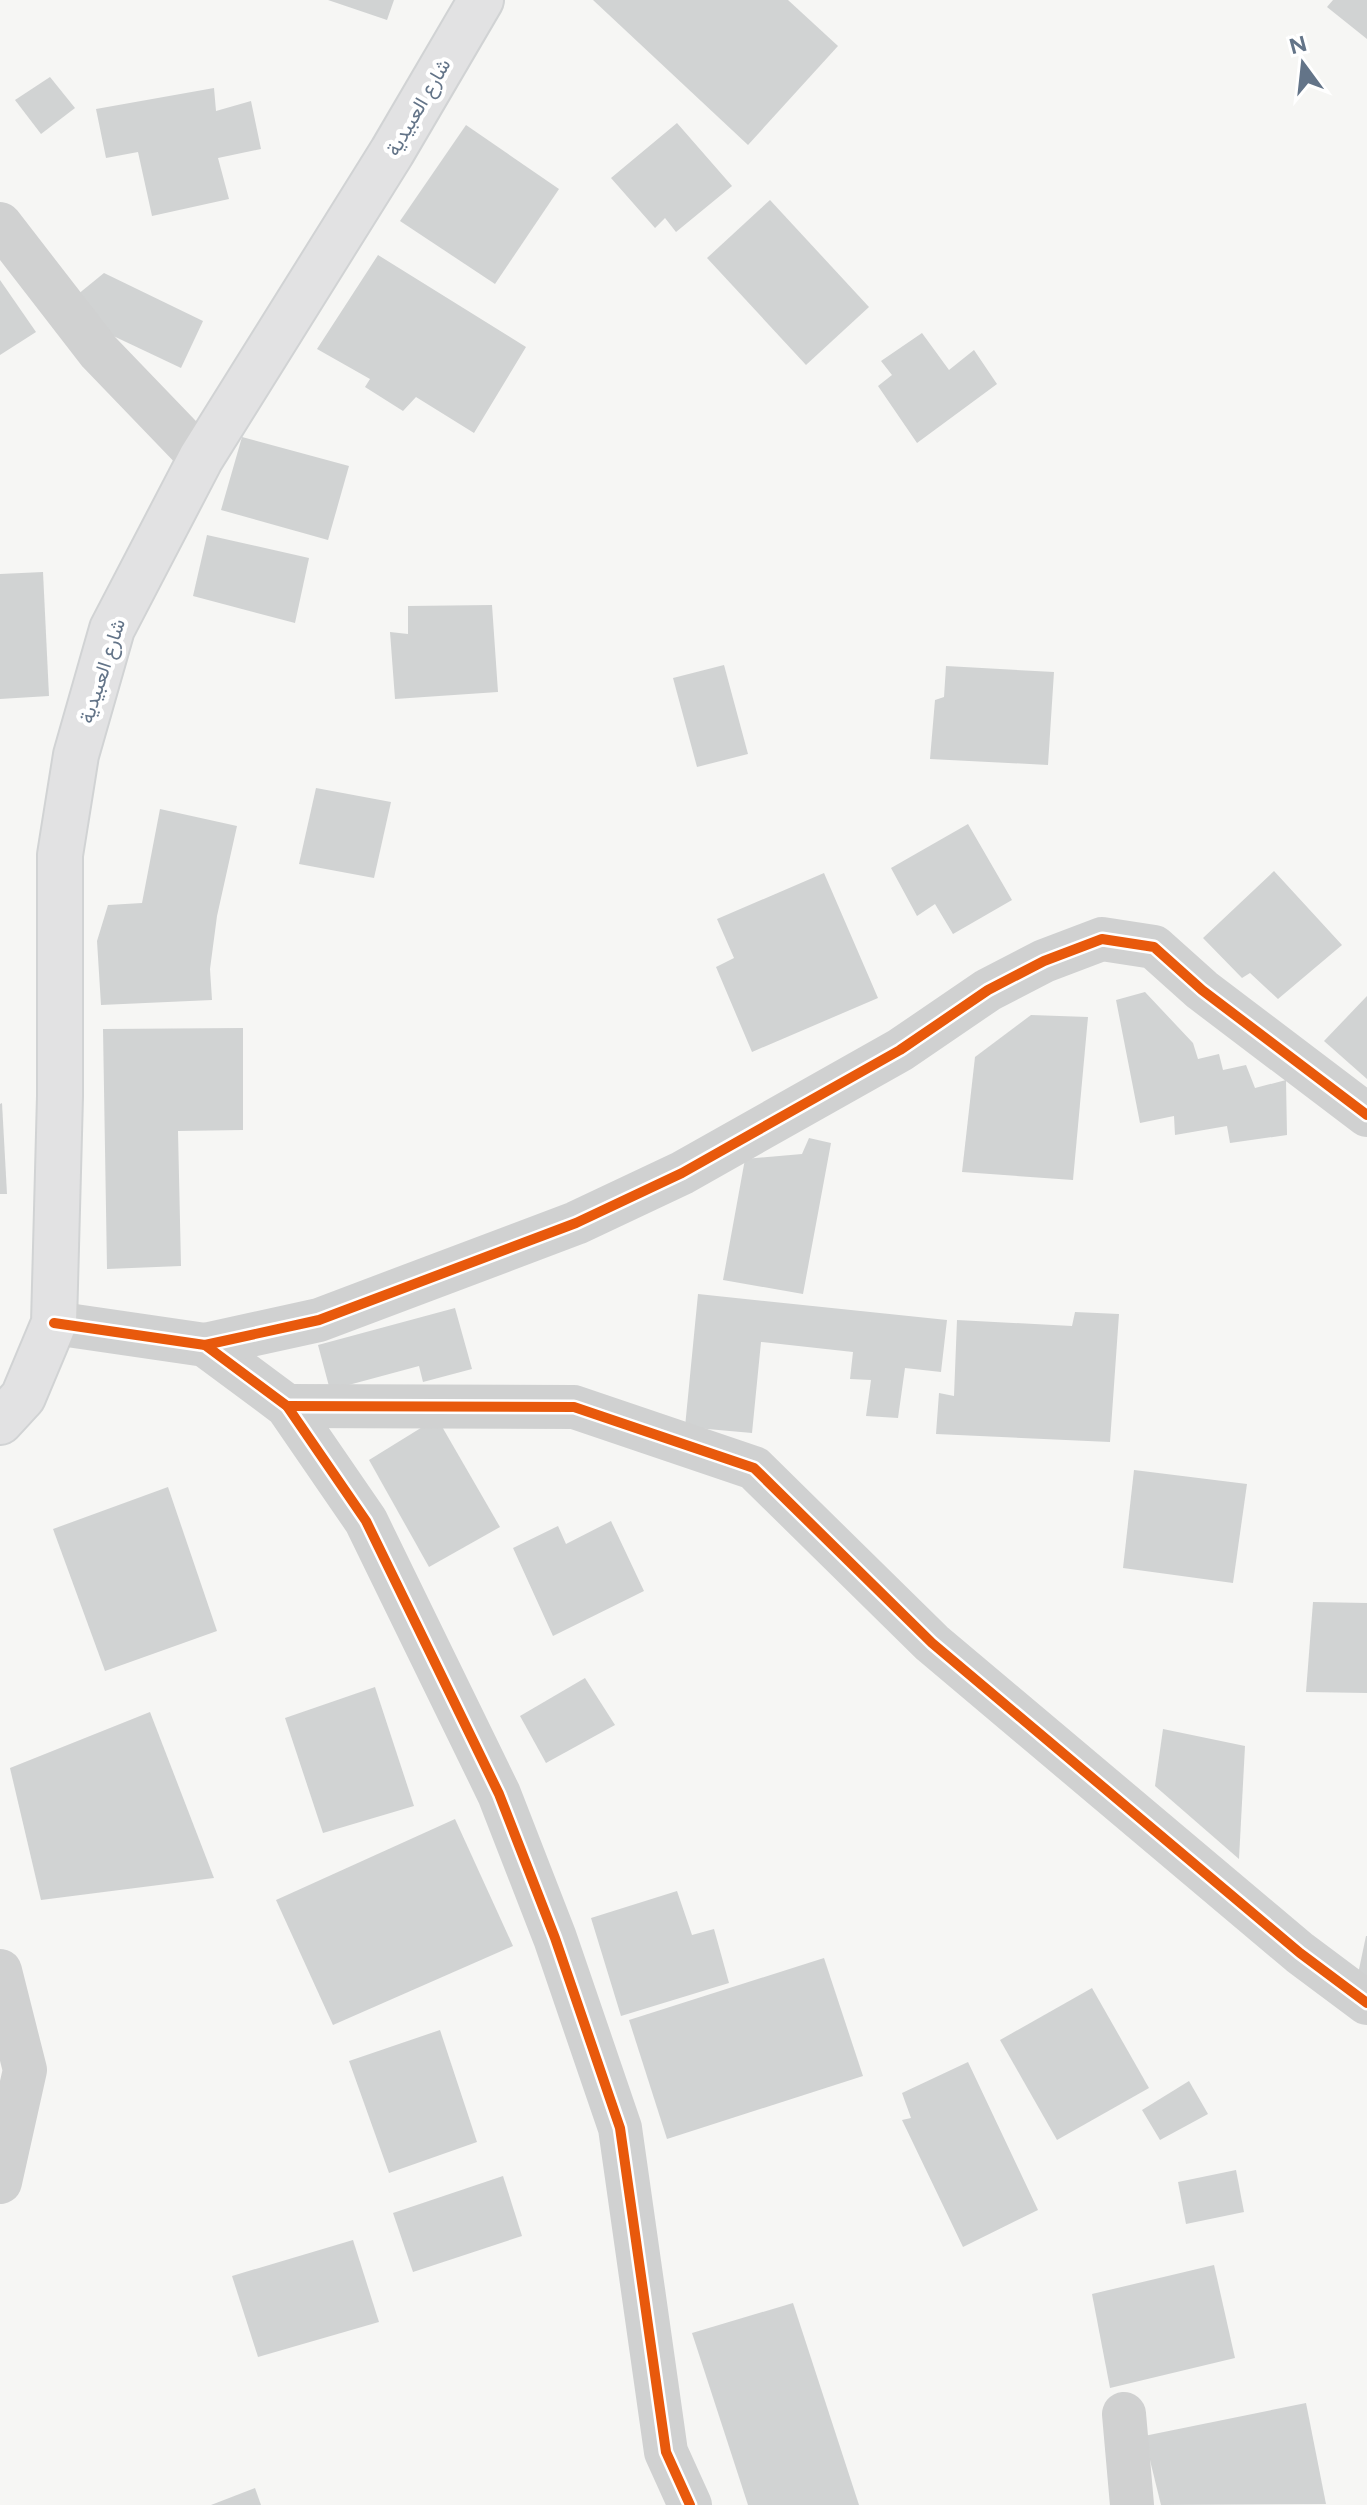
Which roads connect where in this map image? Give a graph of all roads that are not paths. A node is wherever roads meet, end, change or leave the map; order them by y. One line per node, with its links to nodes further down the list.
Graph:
1 (481, 0): 3 (main road, شارع العبيدية)
2 (0, 224): 3 (street)
3 (201, 458): 5 (main road, شارع العبيدية)
4 (1367, 1115): 6 (street)
5 (54, 1323): 6 (street); 8 (main road, شارع العبيدية)
6 (205, 1345): 7 (street)
7 (287, 1406): 10 (street); 13 (street)
8 (0, 1422)
9 (0, 1971): 11 (street)
10 (1367, 2003)
11 (0, 2182)
12 (1124, 2414): 14 (street)
13 (690, 2505)
14 (1132, 2505)

